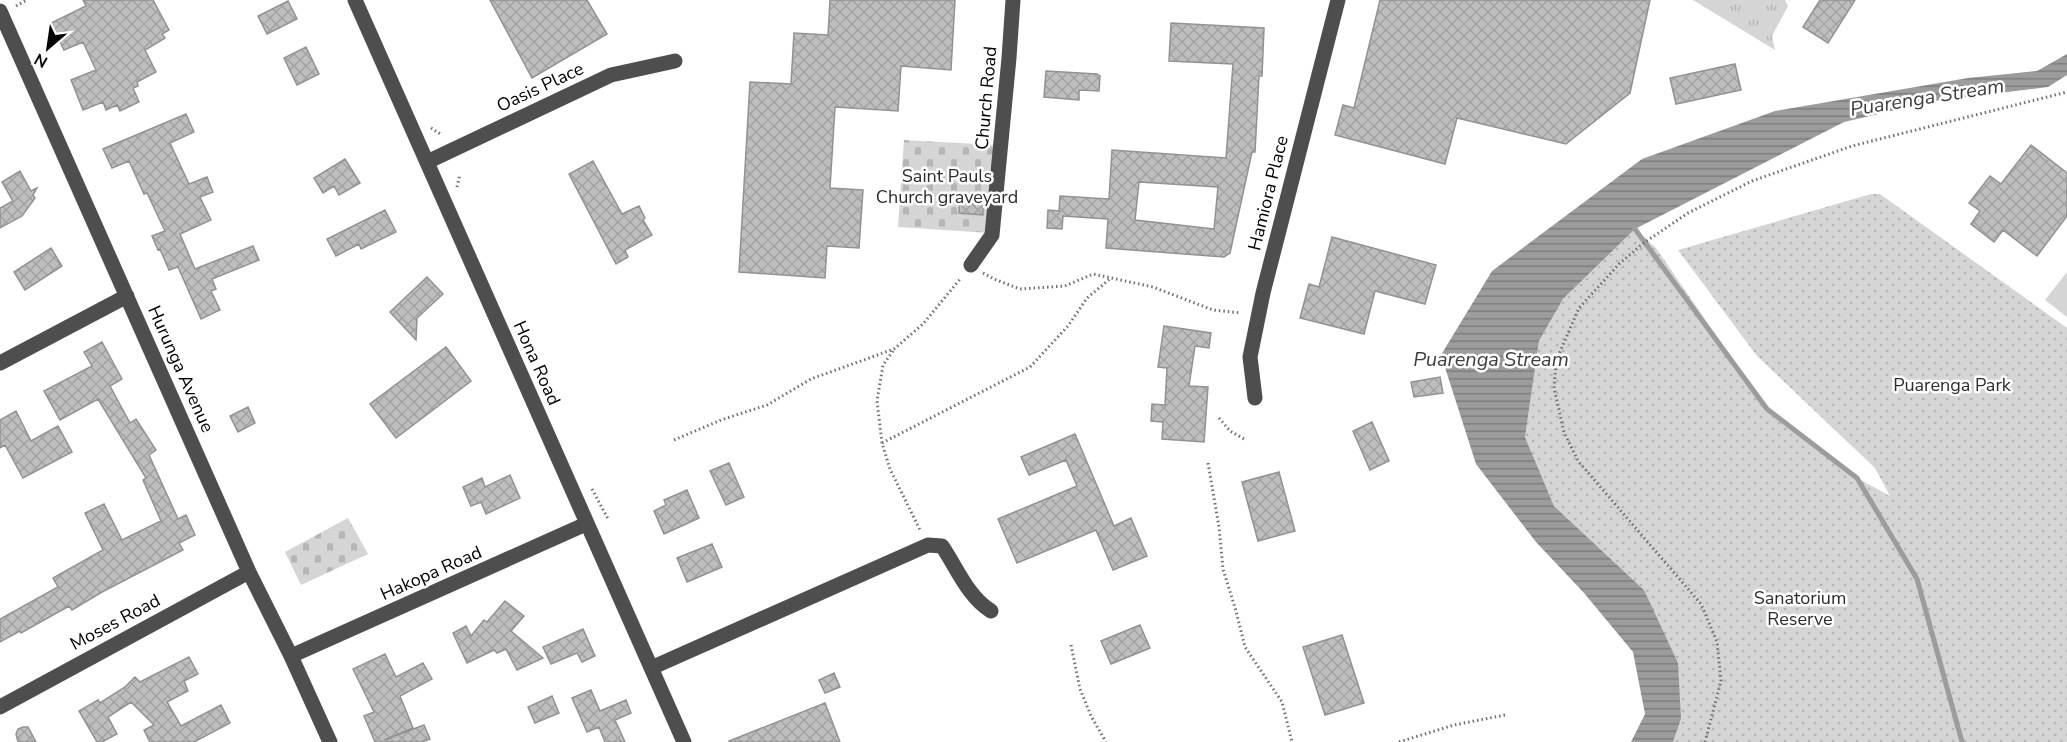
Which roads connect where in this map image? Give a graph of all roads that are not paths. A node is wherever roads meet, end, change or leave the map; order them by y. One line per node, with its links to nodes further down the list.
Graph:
1 (355, 0): 6 (street, Hona Road)
2 (1013, 0): 7 (street, Church Road)
3 (1338, 0): 10 (street, Hamiora Place)
4 (0, 11): 8 (street, Hurunga Avenue)
5 (675, 61): 6 (street, Oasis Place)
6 (427, 162): 11 (street, Hona Road)
7 (971, 265)
8 (127, 296): 9 (street); 12 (street, Hurunga Avenue)
9 (0, 363)
10 (1254, 398)
11 (586, 524): 14 (street, Hakopa Road); 15 (street, Hona Road)
12 (249, 572): 14 (street, Hurunga Avenue); 16 (street, Moses Road)
13 (991, 611): 15 (street)
14 (291, 656): 17 (street, Hurunga Avenue)
15 (651, 668): 18 (street, Hona Road)
16 (0, 707)
17 (330, 742)
18 (684, 742)

